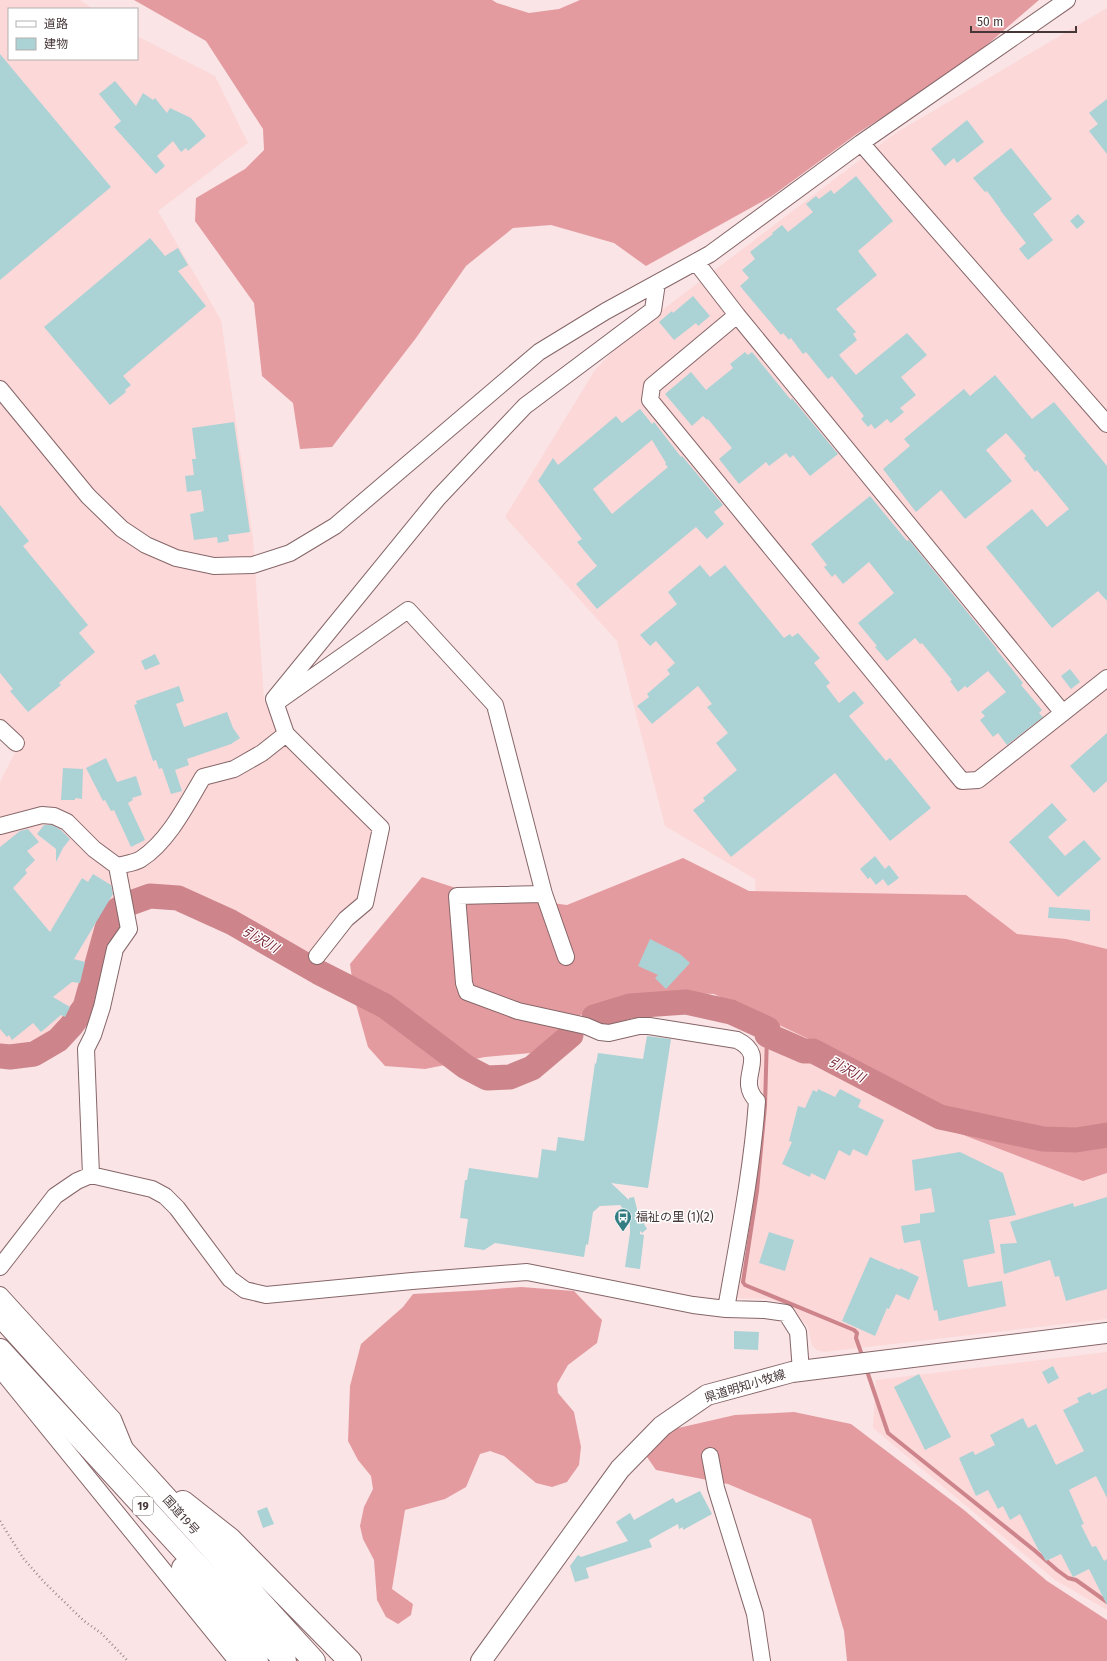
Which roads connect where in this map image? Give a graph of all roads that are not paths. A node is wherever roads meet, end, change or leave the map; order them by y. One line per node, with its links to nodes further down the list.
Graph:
1 (1067, 0): 2 (street)
2 (861, 144): 3 (street); 7 (street)
3 (696, 262): 4 (street); 5 (street)
4 (657, 283): 6 (street); 9 (street)
5 (737, 315): 10 (street); 10 (street)
6 (0, 389)
7 (1107, 424)
8 (1107, 678): 10 (street)
9 (275, 703): 12 (street); 16 (street)
10 (1063, 713)
11 (0, 728): 13 (street)
12 (286, 734): 15 (street); 17 (street)
13 (16, 743)
14 (0, 826): 15 (street)
15 (117, 866): 19 (street)
16 (544, 894): 18 (street); 22 (street)
17 (316, 956)
18 (566, 957)
19 (91, 1175): 20 (street); 22 (street)
20 (0, 1267)
21 (0, 1295): 29 (street)
22 (726, 1309): 27 (street)
23 (0, 1315): 29 (highway, 国道19号 / 19)
24 (1107, 1333): 27 (main road, 県道明知小牧線)
25 (0, 1350): 30 (highway, 国道19号 / 19)
26 (0, 1368): 31 (street)
27 (801, 1371): 36 (main road, 県道明知小牧線)
28 (710, 1456): 37 (street)
29 (132, 1462): 34 (highway, 国道19号 / 19); 35 (highway)
30 (121, 1482): 32 (highway); 33 (highway, 国道19号 / 19)
31 (236, 1661)
32 (257, 1661)
33 (285, 1661)
34 (314, 1661)
35 (350, 1661)
36 (481, 1661)
37 (762, 1661)

